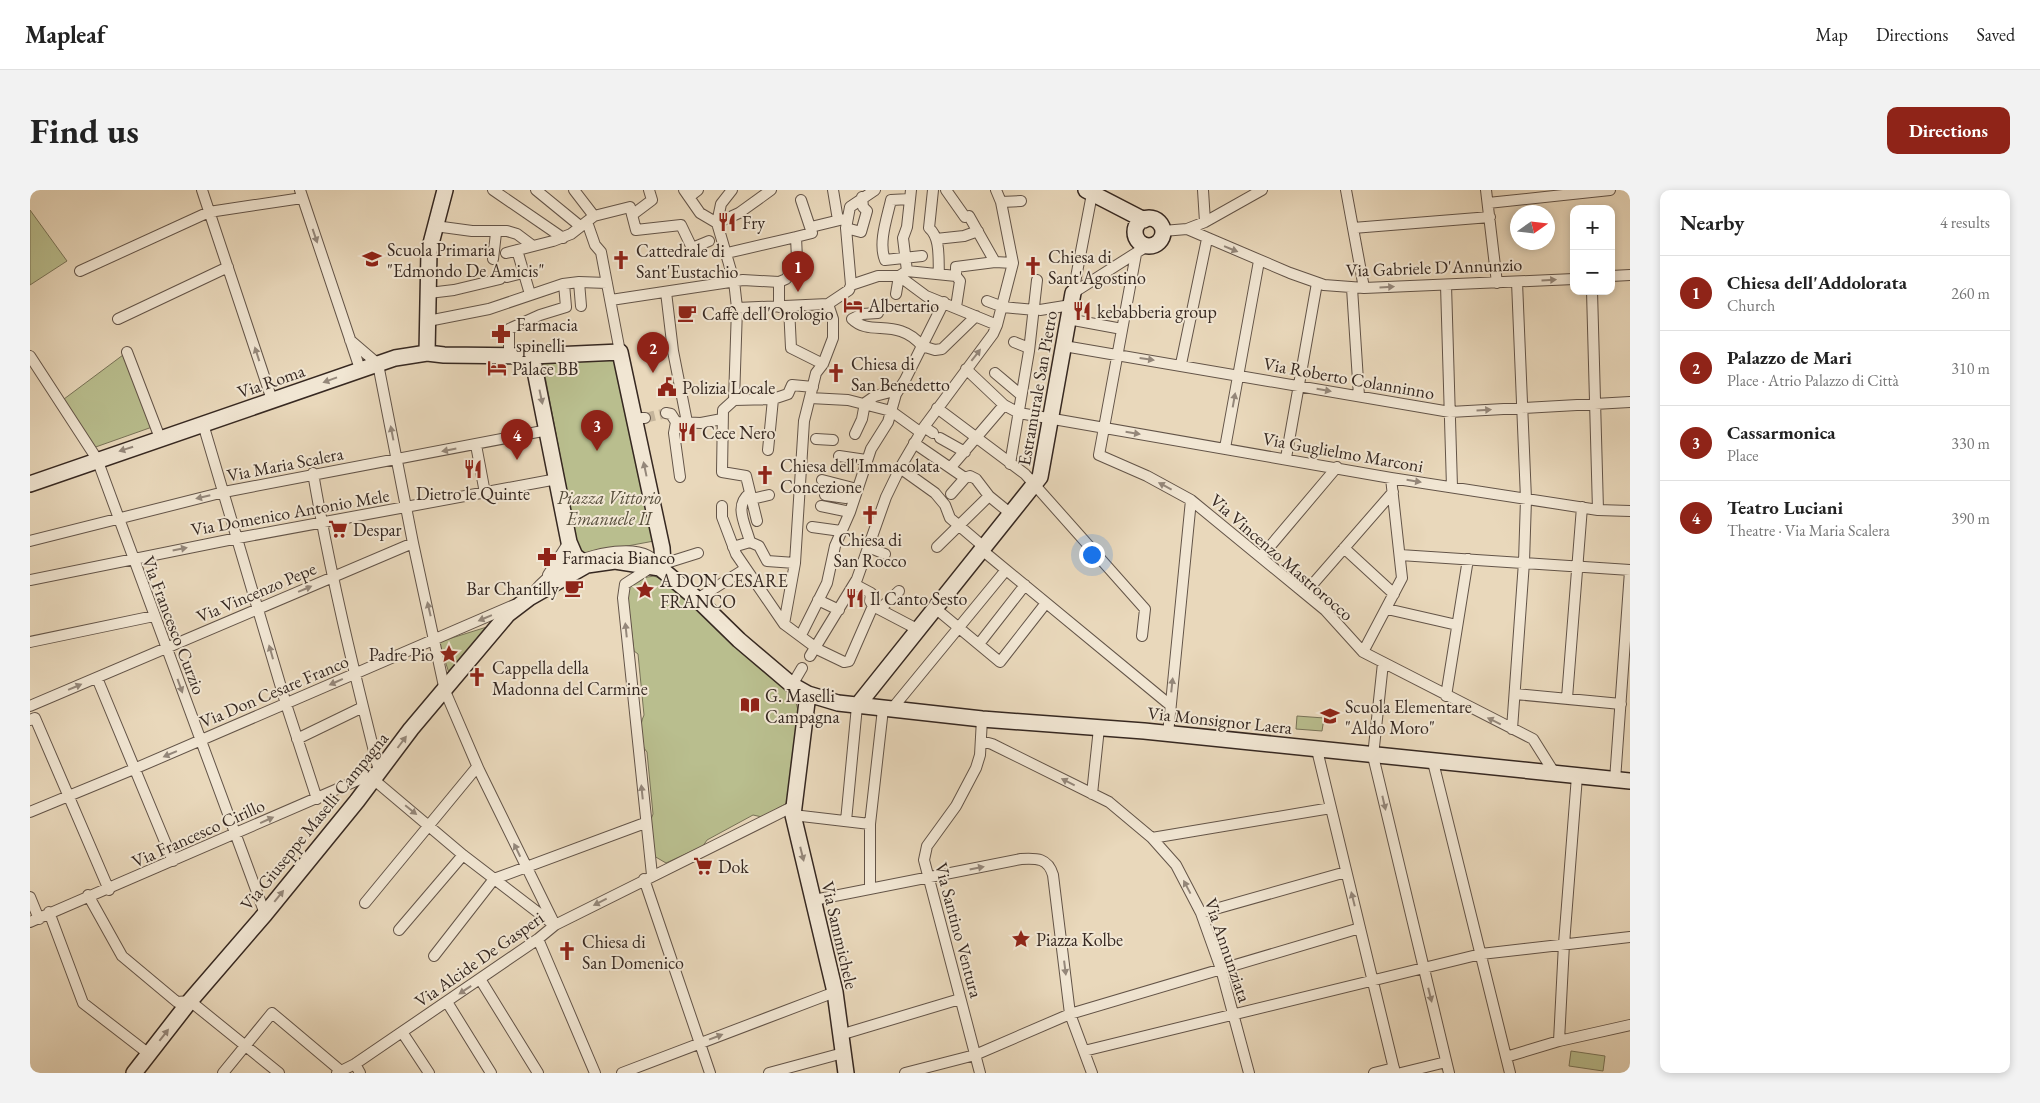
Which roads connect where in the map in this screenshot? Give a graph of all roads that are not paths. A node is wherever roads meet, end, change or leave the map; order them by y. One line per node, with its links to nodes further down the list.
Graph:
1 (202, 190): 31 (street)
2 (445, 190): 39 (street)
3 (493, 190): 27 (street); 47 (street)
4 (536, 190): 35 (street)
5 (574, 190): 35 (street)
6 (649, 190): 32 (street)
7 (698, 190): 21 (street)
8 (732, 190): 38 (street)
9 (771, 190): 38 (street)
10 (834, 190): 36 (street)
11 (875, 190): 25 (street)
12 (933, 190): 48 (street)
13 (946, 190): 43 (street)
14 (996, 190): 29 (street)
15 (1203, 190): 37 (street)
16 (1262, 190): 37 (street)
17 (1346, 190): 41 (street)
18 (1486, 190): 30 (street)
19 (1610, 190): 30 (street)
20 (1089, 192): 24 (street); 96 (street, Estramurale San Pietro)
21 (686, 193): 38 (street)
22 (301, 194): 31 (street); 110 (street, one-way to 110)
23 (910, 194): 59 (street); 59 (street)
24 (1109, 195): 34 (street)
25 (862, 197): 36 (street); 36 (street)
26 (801, 200): 40 (street)
27 (488, 201)
28 (1021, 201): 29 (street)
29 (1002, 202): 63 (street)
30 (1488, 204): 33 (street)
31 (210, 212): 64 (street); 65 (street)
32 (632, 215): 35 (street); 50 (street)
33 (1490, 217): 41 (street); 80 (street)
34 (1144, 220): 44 (street); 55 (street)
35 (587, 221): 47 (street); 78 (street)
36 (844, 222): 40 (street); 82 (street)
37 (1205, 222): 42 (street)
38 (717, 223): 57 (street)
39 (435, 226): 45 (street); 87 (street)
40 (811, 227): 46 (street)
41 (1353, 228): 85 (street)
42 (1187, 229): 44 (street); 49 (street, Via Gabriele D'Annunzio)
43 (978, 231): 48 (street); 51 (street)
44 (1163, 231): 55 (street)
45 (496, 233): 52 (street); 60 (street)
46 (796, 237): 57 (street); 76 (street)
47 (563, 238): 52 (street)
48 (936, 239): 68 (street)
49 (1207, 239): 61 (street, Via Gabriele D'Annunzio, one-way to 61); 124 (street)
50 (709, 241)
51 (984, 241): 53 (street); 62 (street)
52 (533, 246): 54 (street)
53 (974, 246)
54 (517, 250): 56 (street); 66 (street)
55 (1142, 250): 96 (street); 109 (street)
56 (506, 253)
57 (727, 253): 74 (street)
58 (922, 256): 59 (street)
59 (905, 257): 67 (street)
60 (493, 259)
61 (1259, 261): 79 (street, Via Gabriele D'Annunzio); 128 (street)
62 (995, 262): 63 (street); 70 (street)
63 (1013, 263): 99 (street)
64 (228, 267): 104 (street); 136 (street, one-way to 64)
65 (80, 271)
66 (523, 273): 87 (street); 88 (street)
67 (903, 273): 68 (street); 82 (street); 89 (street); 93 (street)
68 (938, 274): 70 (street)
69 (1630, 275): 71 (street)
70 (956, 276): 98 (street)
71 (1615, 276)
72 (1570, 279): 77 (street, Via Gabriele D'Annunzio, one-way to 72)
73 (1037, 280): 101 (street)
74 (734, 281): 76 (street); 86 (street); 100 (street)
75 (579, 282): 78 (street); 81 (street); 95 (street)
76 (778, 282): 97 (street)
77 (1517, 282): 80 (street, Via Gabriele D'Annunzio); 143 (street)
78 (607, 283): 91 (street)
79 (1317, 283): 84 (street, Via Gabriele D'Annunzio); 129 (street)
80 (1497, 283): 83 (street, Via Gabriele D'Annunzio)
81 (564, 284): 88 (street); 121 (street)
82 (851, 285): 94 (street)
83 (1446, 285): 85 (street, Via Gabriele D'Annunzio, one-way to 83); 145 (street)
84 (1352, 288): 85 (street, Via Gabriele D'Annunzio); 133 (street)
85 (1364, 288)
86 (666, 292): 91 (street); 151 (street)
87 (428, 293): 107 (street)
88 (530, 294): 107 (street)
89 (896, 294)
90 (1592, 295): 140 (street)
91 (611, 300): 116 (street)
92 (987, 301): 99 (street)
93 (944, 302): 98 (street); 112 (street)
94 (828, 304): 97 (street); 105 (street)
95 (581, 306)
96 (1071, 306): 101 (street); 109 (street); 113 (street, Estramurale San Pietro)
97 (784, 307): 100 (street); 123 (street)
98 (956, 307): 103 (street)
99 (1002, 307): 101 (street); 108 (street)
100 (737, 308): 137 (street)
101 (1036, 310): 114 (street)
102 (878, 313): 106 (street)
103 (976, 316): 108 (street); 112 (street)
104 (118, 319)
105 (834, 319): 106 (street); 123 (street)
106 (852, 319): 112 (street)
107 (428, 321): 117 (street)
108 (997, 325): 126 (street, one-way to 108)
109 (1122, 329): 118 (street)
110 (350, 340): 122 (street); 125 (street)
111 (1014, 342): 114 (street)
112 (922, 346): 131 (street)
113 (1064, 346): 118 (street, Via Roberto Colanninno); 148 (street, Estramurale San Pietro)
114 (1029, 348): 132 (street)
115 (127, 352): 158 (street)
116 (620, 352): 120 (street, Via Roma); 229 (street, one-way to 116)
117 (427, 353): 121 (street, Via Roma); 122 (street, Via Roma)
118 (1117, 355): 124 (street, Via Roberto Colanninno, one-way to 124); 153 (street)
119 (30, 356): 168 (street, Via Francesco Curzio)
120 (532, 356): 121 (street, Via Roma); 155 (street, one-way to 155)
121 (509, 357)
122 (378, 364): 125 (street, Via Roma); 169 (street, one-way to 122)
123 (823, 364): 130 (street)
124 (1180, 364): 128 (street, Via Roberto Colanninno)
125 (360, 369): 136 (street, Via Roma, one-way to 136)
126 (966, 369): 141 (street, Via Guglielmo Marconi); 142 (street)
127 (995, 373): 132 (street)
128 (1238, 375): 129 (street, Via Roberto Colanninno); 163 (street, one-way to 128)
129 (1298, 386): 133 (street, Via Roberto Colanninno, one-way to 133); 167 (street)
130 (813, 387): 134 (street); 135 (street)
131 (898, 390): 139 (street); 144 (street)
132 (1021, 395): 147 (street)
133 (1359, 396): 145 (street, Via Roberto Colanninno)
134 (810, 398): 139 (street); 159 (street)
135 (774, 399): 137 (street); 164 (street)
136 (272, 400): 152 (street, Via Roma)
137 (734, 400): 149 (street)
138 (1630, 402): 140 (street, Via Roberto Colanninno)
139 (865, 403): 144 (street); 156 (street)
140 (1596, 404): 143 (street, Via Roberto Colanninno); 200 (street)
141 (1004, 405): 147 (street, Via Guglielmo Marconi); 157 (street)
142 (937, 408): 154 (street); 157 (street)
143 (1522, 408): 145 (street, Via Roberto Colanninno, one-way to 143); 194 (street)
144 (891, 410): 154 (street); 170 (street)
145 (1450, 412): 183 (street)
146 (666, 413): 150 (street)
147 (1019, 413): 148 (street, Via Guglielmo Marconi); 171 (street)
148 (1051, 418): 153 (street, Via Guglielmo Marconi); 182 (street, Estramurale San Pietro)
149 (722, 419): 151 (street); 191 (street)
150 (676, 422): 151 (street); 176 (street)
151 (688, 422)
152 (203, 424): 158 (street, Via Roma); 185 (street)
153 (1104, 428): 163 (street, Via Guglielmo Marconi, one-way to 163); 195 (street, Via Vincenzo Mastrorocco, one-way to 153)
154 (922, 429): 161 (street); 165 (street)
155 (548, 430): 162 (street, Via Maria Scalera); 179 (street)
156 (855, 434)
157 (977, 436): 165 (street); 171 (street)
158 (160, 438): 168 (street, Via Roma, one-way to 168)
159 (808, 438): 160 (street); 228 (street)
160 (833, 440)
161 (914, 443): 172 (street); 174 (street)
162 (476, 445): 169 (street, Via Maria Scalera, one-way to 169); 186 (street)
163 (1225, 448): 167 (street, Via Guglielmo Marconi)
164 (768, 450)
165 (964, 452): 172 (street)
166 (839, 456): 170 (street)
167 (1286, 458): 173 (street, Via Guglielmo Marconi)
168 (97, 459): 181 (street, Via Roma); 204 (street, Via Francesco Curzio)
169 (397, 460): 175 (street, Via Maria Scalera); 198 (street)
170 (866, 460): 184 (street)
171 (1010, 464): 182 (street)
172 (951, 467): 177 (street)
173 (1337, 467): 178 (street, Via Guglielmo Marconi); 223 (street)
174 (900, 468): 207 (street); 216 (street)
175 (313, 473): 185 (street, Via Maria Scalera); 206 (street)
176 (680, 477)
177 (965, 478): 189 (street); 192 (street)
178 (1391, 478): 183 (street, Via Guglielmo Marconi, one-way to 183); 187 (street)
179 (557, 479): 186 (street, Via Domenico Antonio Mele); 212 (street)
180 (822, 480): 184 (street)
181 (30, 484)
182 (1035, 485): 203 (street, Estramurale San Pietro); 257 (street)
183 (1452, 487): 194 (street, Via Guglielmo Marconi)
184 (857, 489): 193 (street)
185 (224, 492): 204 (street, Via Maria Scalera, one-way to 204); 210 (street)
186 (486, 492): 198 (street, Via Domenico Antonio Mele)
187 (1393, 492): 219 (street); 222 (street)
188 (825, 494): 193 (street)
189 (951, 494)
190 (769, 495): 191 (street)
191 (751, 496): 205 (street); 213 (street)
192 (989, 496): 203 (street); 207 (street)
193 (850, 499): 202 (street)
194 (1526, 499): 199 (street, Via Guglielmo Marconi); 226 (street)
195 (1191, 500): 223 (street, Via Vincenzo Mastrorocco); 276 (street, one-way to 195)
196 (722, 506): 215 (street)
197 (821, 506): 202 (street)
198 (408, 507): 206 (street, Via Domenico Antonio Mele); 214 (street)
199 (1582, 507): 200 (street, Via Guglielmo Marconi); 230 (street)
200 (1598, 510): 201 (street, Via Guglielmo Marconi)
201 (1630, 511)
202 (850, 512): 209 (street)
203 (1011, 514): 218 (street, Estramurale San Pietro)
204 (117, 518): 211 (street, Via Maria Scalera); 224 (street, Via Francesco Curzio)
205 (757, 520)
206 (321, 522): 210 (street, Via Domenico Antonio Mele); 234 (street)
207 (961, 526): 217 (street); 218 (street)
208 (812, 527): 209 (street)
209 (841, 531): 244 (street)
210 (238, 538): 224 (street, Via Domenico Antonio Mele, one-way to 210); 248 (street)
211 (30, 541)
212 (569, 542): 227 (street); 235 (street)
213 (750, 542): 215 (street); 228 (street)
214 (413, 543): 234 (street, Via Vincenzo Pepe); 258 (street, one-way to 214)
215 (734, 547): 231 (street)
216 (868, 547): 221 (street); 237 (street)
217 (937, 547)
218 (983, 548): 232 (street); 247 (street, Estramurale San Pietro)
219 (1344, 548): 240 (street); 241 (street)
220 (698, 553): 229 (street)
221 (885, 554)
222 (1400, 555): 225 (street); 241 (street)
223 (1262, 557): 240 (street, Via Vincenzo Mastrorocco)
224 (132, 558): 236 (street, Via Domenico Antonio Mele); 251 (street, Via Francesco Curzio)
225 (1468, 559): 226 (street); 253 (street)
226 (1524, 562): 230 (street); 271 (street)
227 (583, 563): 229 (street, Via Giuseppe Maselli Campagna); 235 (street); 242 (street, Via Giuseppe Maselli Campagna)
228 (795, 563): 252 (street)
229 (658, 567): 243 (street, Via Monsignor Laera); 305 (street, one-way to 229)
230 (1576, 567): 233 (street); 273 (street)
231 (745, 568): 243 (street); 252 (street)
232 (1006, 570): 238 (street); 254 (street)
233 (1630, 571): 275 (street)
234 (333, 576): 248 (street, Via Vincenzo Pepe, one-way to 234); 266 (street)
235 (547, 578): 242 (street)
236 (30, 580)
237 (854, 584): 246 (street); 250 (street)
238 (1025, 586): 245 (street); 260 (street)
239 (899, 591): 246 (street)
240 (1304, 593): 263 (street, Via Vincenzo Mastrorocco)
241 (1394, 594): 249 (street)
242 (529, 598): 258 (street, Via Don Cesare Franco, one-way to 258); 269 (street, Via Giuseppe Maselli Campagna)
243 (697, 599): 268 (street, Via Monsignor Laera)
244 (818, 600): 250 (street); 256 (street)
245 (1046, 603): 260 (street); 276 (street)
246 (877, 607): 255 (street); 262 (street)
247 (935, 608): 254 (street); 255 (street, Estramurale San Pietro)
248 (258, 609): 261 (street, Via Vincenzo Pepe); 274 (street, one-way to 248)
249 (1387, 609): 253 (street); 263 (street)
250 (838, 610): 262 (street)
251 (154, 616): 259 (street); 261 (street, Via Francesco Curzio)
252 (784, 624): 256 (street)
253 (1458, 625): 272 (street)
254 (959, 628): 260 (street); 280 (street)
255 (917, 629): 278 (street, Estramurale San Pietro)
256 (801, 635): 262 (street)
257 (1142, 636)
258 (436, 639): 266 (street, Via Don Cesare Franco); 269 (street)
259 (30, 642)
260 (979, 644)
261 (166, 649): 267 (street, Via Vincenzo Pepe); 287 (street, Via Francesco Curzio, one-way to 287)
262 (812, 652)
263 (1363, 652): 264 (street, Via Vincenzo Mastrorocco)
264 (1383, 663): 272 (street, Via Vincenzo Mastrorocco); 290 (street)
265 (802, 668): 268 (street)
266 (355, 674): 274 (street, Via Don Cesare Franco, one-way to 274); 279 (street)
267 (97, 678): 277 (street, Via Vincenzo Pepe, one-way to 267); 293 (street)
268 (792, 685): 270 (street, Via Monsignor Laera)
269 (445, 691): 292 (street); 295 (street, Via Giuseppe Maselli Campagna, one-way to 269)
270 (808, 694): 278 (street, Via Monsignor Laera); 302 (street)
271 (1515, 694): 273 (street); 284 (street)
272 (1446, 696): 284 (street, Via Vincenzo Mastrorocco, one-way to 272)
273 (1567, 698): 275 (street)
274 (286, 704): 286 (street); 287 (street, Via Don Cesare Franco)
275 (1621, 704): 297 (street)
276 (1170, 705): 285 (street)
277 (30, 706)
278 (857, 706): 280 (street, Via Monsignor Laera); 304 (street)
279 (363, 708): 286 (street); 295 (street)
280 (887, 710): 281 (street, Via Monsignor Laera); 306 (street)
281 (982, 719): 283 (street, Via Monsignor Laera); 288 (street, Via Santino Ventura)
282 (30, 720): 299 (street)
283 (1100, 728): 285 (street, Via Monsignor Laera); 298 (street)
284 (1512, 730): 294 (street, Via Vincenzo Mastrorocco)
285 (1168, 734): 289 (street, Via Monsignor Laera)
286 (297, 739): 300 (street)
287 (200, 741): 293 (street, Via Don Cesare Franco, one-way to 293); 308 (street, Via Francesco Curzio)
288 (980, 741): 298 (street, Via Annunziata, one-way to 288); 315 (street, Via Santino Ventura)
289 (1317, 750): 290 (street, Via Monsignor Laera); 301 (street)
290 (1373, 756): 291 (street, Via Monsignor Laera); 335 (street, one-way to 335)
291 (1433, 762): 294 (street, Via Monsignor Laera); 333 (street)
292 (477, 767): 307 (street); 312 (street, one-way to 292)
293 (134, 769): 299 (street, Via Don Cesare Franco); 311 (street)
294 (1555, 774): 296 (street, Via Monsignor Laera)
295 (376, 775): 300 (street, Via Francesco Cirillo); 307 (street, one-way to 307); 325 (street, Via Giuseppe Maselli Campagna, one-way to 295)
296 (1577, 776): 297 (street, Via Monsignor Laera); 332 (street)
297 (1623, 781)
298 (1092, 794): 309 (street, Via Annunziata)
299 (70, 796): 303 (street, Via Don Cesare Franco); 318 (street)
300 (317, 799): 308 (street, Via Francesco Cirillo, one-way to 300)
301 (1331, 808): 309 (street); 313 (street)
302 (793, 810): 304 (street); 314 (street, Via Alcide De Gasperi); 321 (street, Via Sammichele, one-way to 321)
303 (30, 812)
304 (846, 821): 306 (street)
305 (645, 823): 312 (street); 314 (street)
306 (870, 824): 317 (street)
307 (429, 825): 310 (street); 322 (street)
308 (235, 834): 311 (street, Via Francesco Cirillo); 325 (street, Via Francesco Curzio)
309 (1152, 838): 324 (street, Via Annunziata, one-way to 309)
310 (463, 855): 316 (street); 329 (street)
311 (173, 861): 318 (street, Via Francesco Cirillo)
312 (526, 868): 316 (street); 327 (street)
313 (1346, 872): 324 (street); 328 (street, one-way to 313)
314 (648, 877): 327 (street, Via Alcide De Gasperi, one-way to 327); 349 (street)
315 (929, 877): 317 (street); 340 (street, Via Santino Ventura); 343 (street, one-way to 343)
316 (494, 879): 327 (street); 334 (street)
317 (870, 889): 321 (street)
318 (108, 890): 319 (street, Via Francesco Cirillo)
319 (88, 896): 323 (street, Via Francesco Cirillo); 341 (street)
320 (30, 897): 326 (street)
321 (814, 900): 339 (street, Via Sammichele)
322 (365, 903)
323 (49, 912): 326 (street, Via Francesco Cirillo); 353 (street)
324 (1201, 913): 336 (street, Via Annunziata)
325 (265, 914): 341 (street, Via Giuseppe Maselli Campagna)
326 (34, 920)
327 (555, 925): 331 (street, Via Alcide De Gasperi)
328 (1360, 928): 336 (street); 338 (street)
329 (399, 930)
330 (1630, 936): 332 (street)
331 (538, 939): 337 (street, Via Alcide De Gasperi); 366 (street)
332 (1564, 944): 333 (street); 348 (street)
333 (1481, 954): 335 (street); 355 (street)
334 (434, 956)
335 (1423, 968): 338 (street); 356 (street, one-way to 356)
336 (1221, 969): 343 (street); 344 (street, Via Annunziata)
337 (480, 979): 342 (street, Via Alcide De Gasperi, one-way to 342); 365 (street)
338 (1373, 981): 344 (street); 358 (street)
339 (835, 992): 347 (street, Via Sammichele); 349 (street, one-way to 339)
340 (960, 998): 347 (street); 354 (street, Via Santino Ventura)
341 (190, 1001): 350 (street); 353 (street, Via Giuseppe Maselli Campagna, one-way to 341)
342 (447, 1002): 346 (street, Via Alcide De Gasperi); 364 (street)
343 (1070, 1014): 351 (street); 354 (street)
344 (1234, 1014): 351 (street); 374 (street, Via Annunziata)
345 (1630, 1024): 348 (street)
346 (402, 1032): 357 (street, Via Alcide De Gasperi); 363 (street)
347 (840, 1035): 352 (street, Via Sammichele)
348 (1559, 1041): 355 (street)
349 (700, 1043): 367 (street); 368 (street)
350 (245, 1045): 359 (street); 361 (street); 362 (street)
351 (1084, 1051): 373 (street)
352 (843, 1053): 369 (street); 370 (street, Via Sammichele)
353 (149, 1054): 360 (street, Via Giuseppe Maselli Campagna)
354 (975, 1055): 371 (street); 372 (street, Via Santino Ventura)
355 (1506, 1056): 377 (street)
356 (1446, 1062): 358 (street); 376 (street)
357 (358, 1069): 359 (street, Via Alcide De Gasperi)
358 (1397, 1071): 375 (street)
359 (339, 1072)
360 (134, 1073)
361 (223, 1073)
362 (279, 1073)
363 (429, 1073)
364 (491, 1073)
365 (538, 1073)
366 (595, 1073)
367 (622, 1073)
368 (710, 1073)
369 (769, 1073)
370 (846, 1073)
371 (905, 1073)
372 (980, 1073)
373 (1092, 1073)
374 (1249, 1073)
375 (1374, 1073)
376 (1449, 1073)
377 (1510, 1073)

